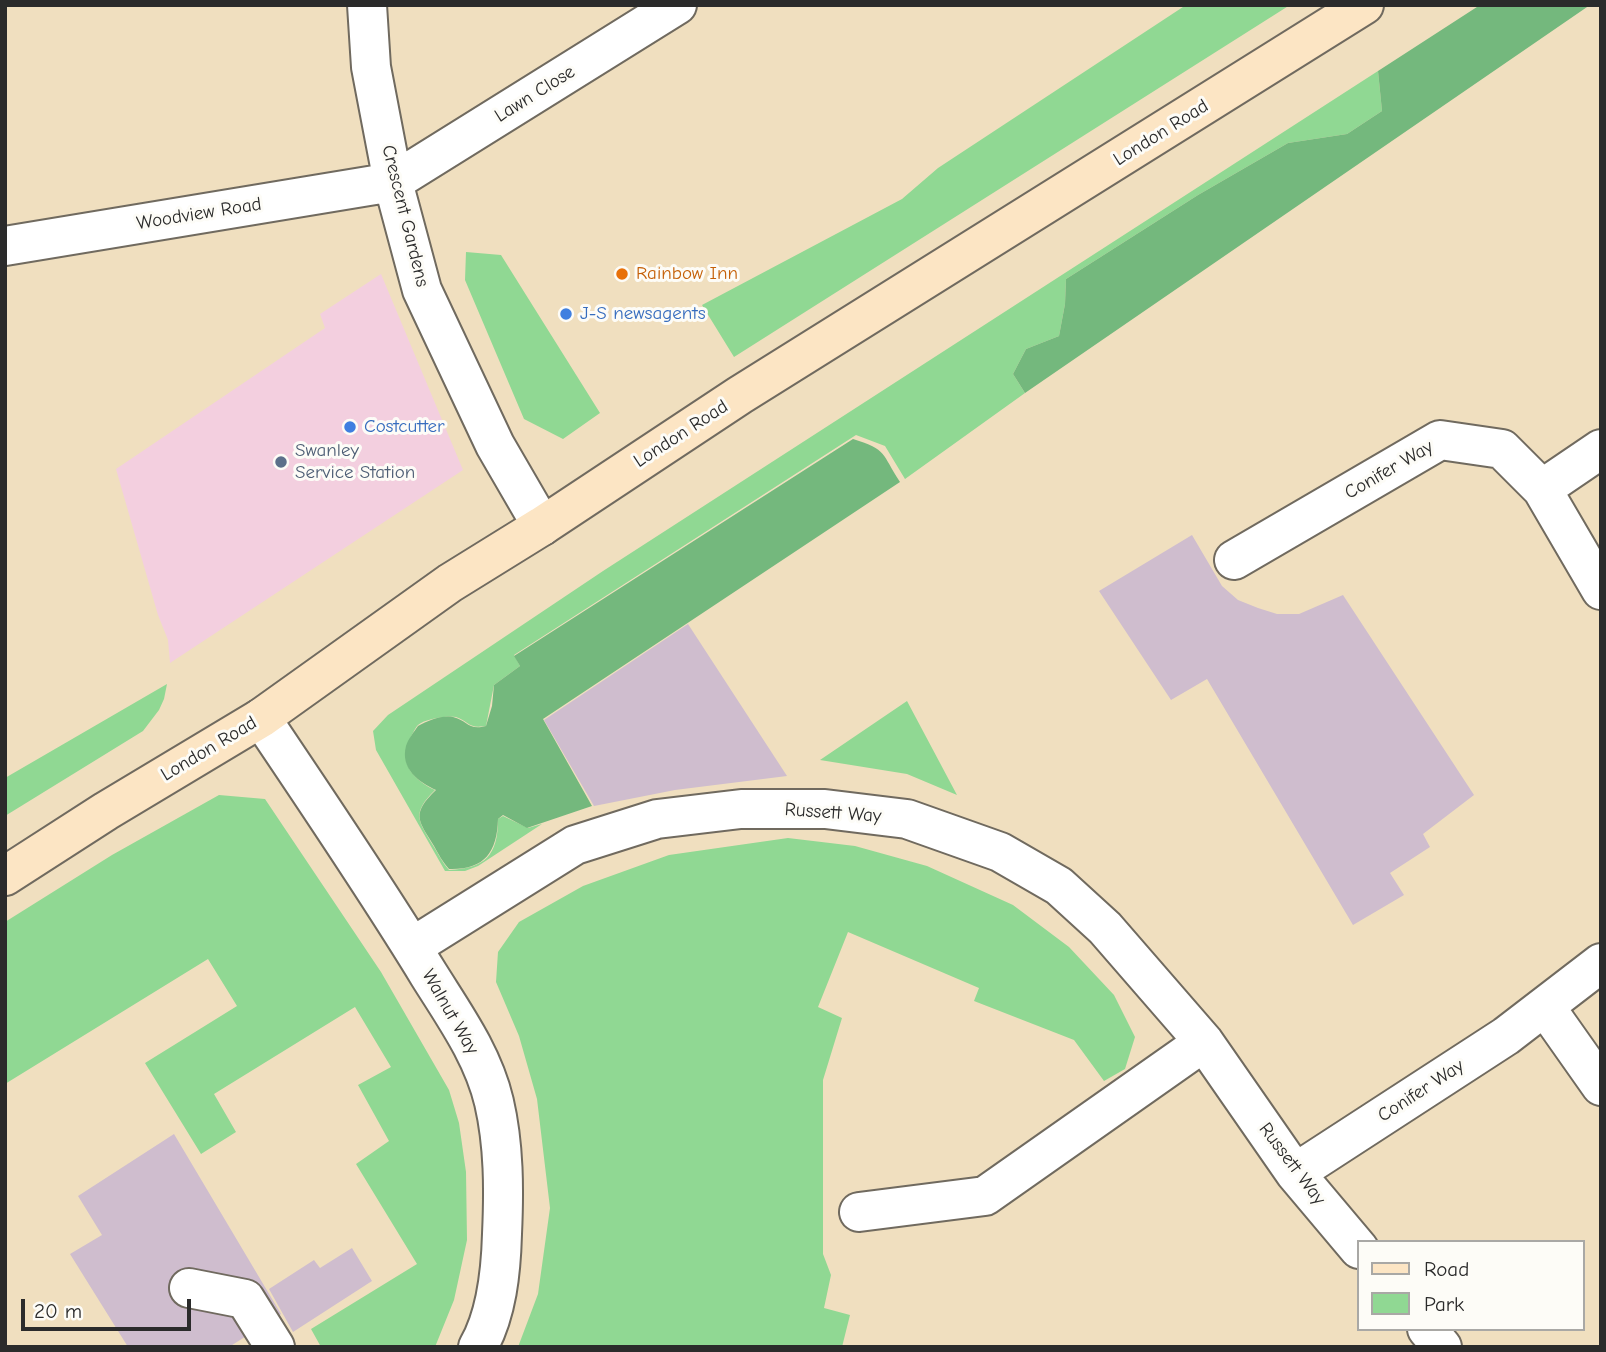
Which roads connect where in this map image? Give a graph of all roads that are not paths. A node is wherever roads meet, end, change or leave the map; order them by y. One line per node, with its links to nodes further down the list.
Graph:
1 (367, 5): 4 (street, Crescent Gardens)
2 (677, 5): 4 (street, Lawn Close)
3 (1364, 5): 8 (main road, London Road)
4 (393, 182): 5 (street, Woodview Road); 8 (street, Crescent Gardens)
5 (5, 246)
6 (1601, 449): 7 (street)
7 (1542, 489): 9 (street, Conifer Way); 10 (street, Conifer Way)
8 (542, 526): 11 (main road, London Road)
9 (1234, 560)
10 (1601, 590)
11 (261, 718): 12 (main road, London Road); 13 (street, Walnut Way)
12 (5, 876)
13 (412, 947): 16 (street, Russett Way); 24 (street, Walnut Way)
14 (1601, 963): 15 (street, Conifer Way)
15 (1546, 1008): 17 (street); 18 (street, Conifer Way)
16 (1205, 1042): 18 (street, Russett Way); 19 (street)
17 (1601, 1086)
18 (1295, 1173): 20 (street, Russett Way)
19 (859, 1212)
20 (1358, 1248)
21 (190, 1288): 23 (street)
22 (1429, 1331): 25 (street)
23 (275, 1347)
24 (478, 1347)
25 (1442, 1347)

